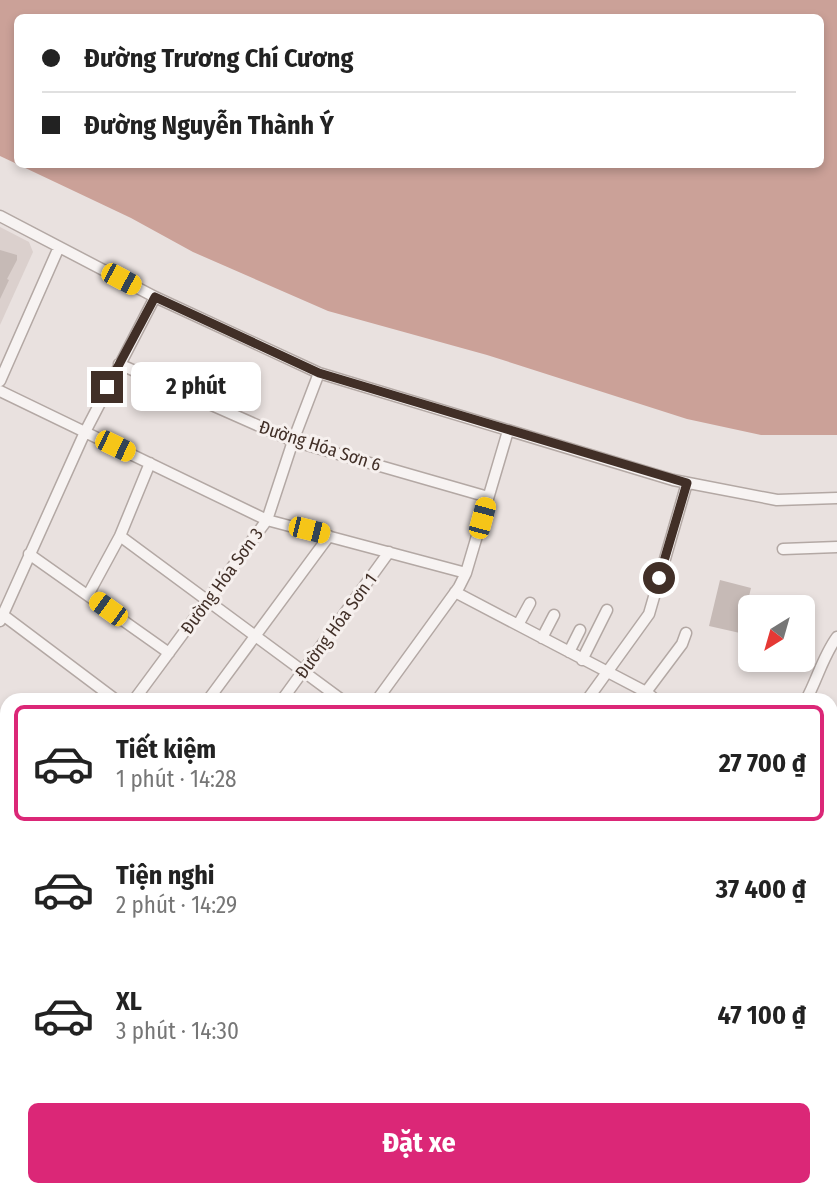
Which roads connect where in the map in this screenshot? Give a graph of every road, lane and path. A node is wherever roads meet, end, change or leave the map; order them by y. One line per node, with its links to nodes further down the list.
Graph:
1 (0, 216): 2 (street)
2 (59, 247): 3 (street); 6 (street)
3 (155, 297): 4 (street); 5 (street)
4 (119, 364): 9 (street); 10 (street, Đường Hóa Sơn 6)
5 (319, 373): 8 (street); 10 (street, Đường Hóa Sơn 3)
6 (0, 380)
7 (0, 391): 9 (street)
8 (508, 431): 12 (street); 13 (street)
9 (85, 432): 11 (street); 21 (street)
10 (293, 441): 13 (street, Đường Hóa Sơn 6); 15 (street, Đường Hóa Sơn 3)
11 (150, 463): 15 (street); 16 (street)
12 (687, 483): 14 (street); 40 (street)
13 (488, 497): 22 (street)
14 (837, 498)
15 (267, 520): 17 (street); 25 (street, Đường Hóa Sơn 3)
16 (120, 536): 24 (street); 25 (street)
17 (330, 536): 20 (street); 33 (street)
18 (837, 547): 19 (street)
19 (783, 549)
20 (389, 552): 22 (street); 39 (street, Đường Hóa Sơn 1)
21 (29, 554): 24 (street); 29 (street)
22 (466, 573): 23 (street)
23 (456, 592): 30 (street); 47 (street)
24 (88, 595): 37 (street)
25 (208, 601): 33 (street); 37 (street, Đường Hóa Sơn 3)
26 (530, 603): 30 (street)
27 (607, 610): 38 (street)
28 (554, 615): 35 (street)
29 (1, 618): 42 (street)
30 (518, 625): 35 (street)
31 (580, 631): 36 (street)
32 (686, 633): 41 (street)
33 (255, 635): 39 (street); 44 (street)
34 (837, 637): 49 (street)
35 (542, 638): 36 (street)
36 (569, 652): 38 (street)
37 (169, 653): 43 (street, Đường Hóa Sơn 3)
38 (582, 660): 40 (street)
39 (303, 670): 45 (street, Đường Hóa Sơn 1); 46 (street)
40 (607, 673): 41 (street); 48 (street)
41 (646, 692)
42 (106, 693)
43 (139, 693)
44 (213, 693)
45 (287, 693)
46 (333, 693)
47 (382, 693)
48 (592, 693)
49 (810, 693)

